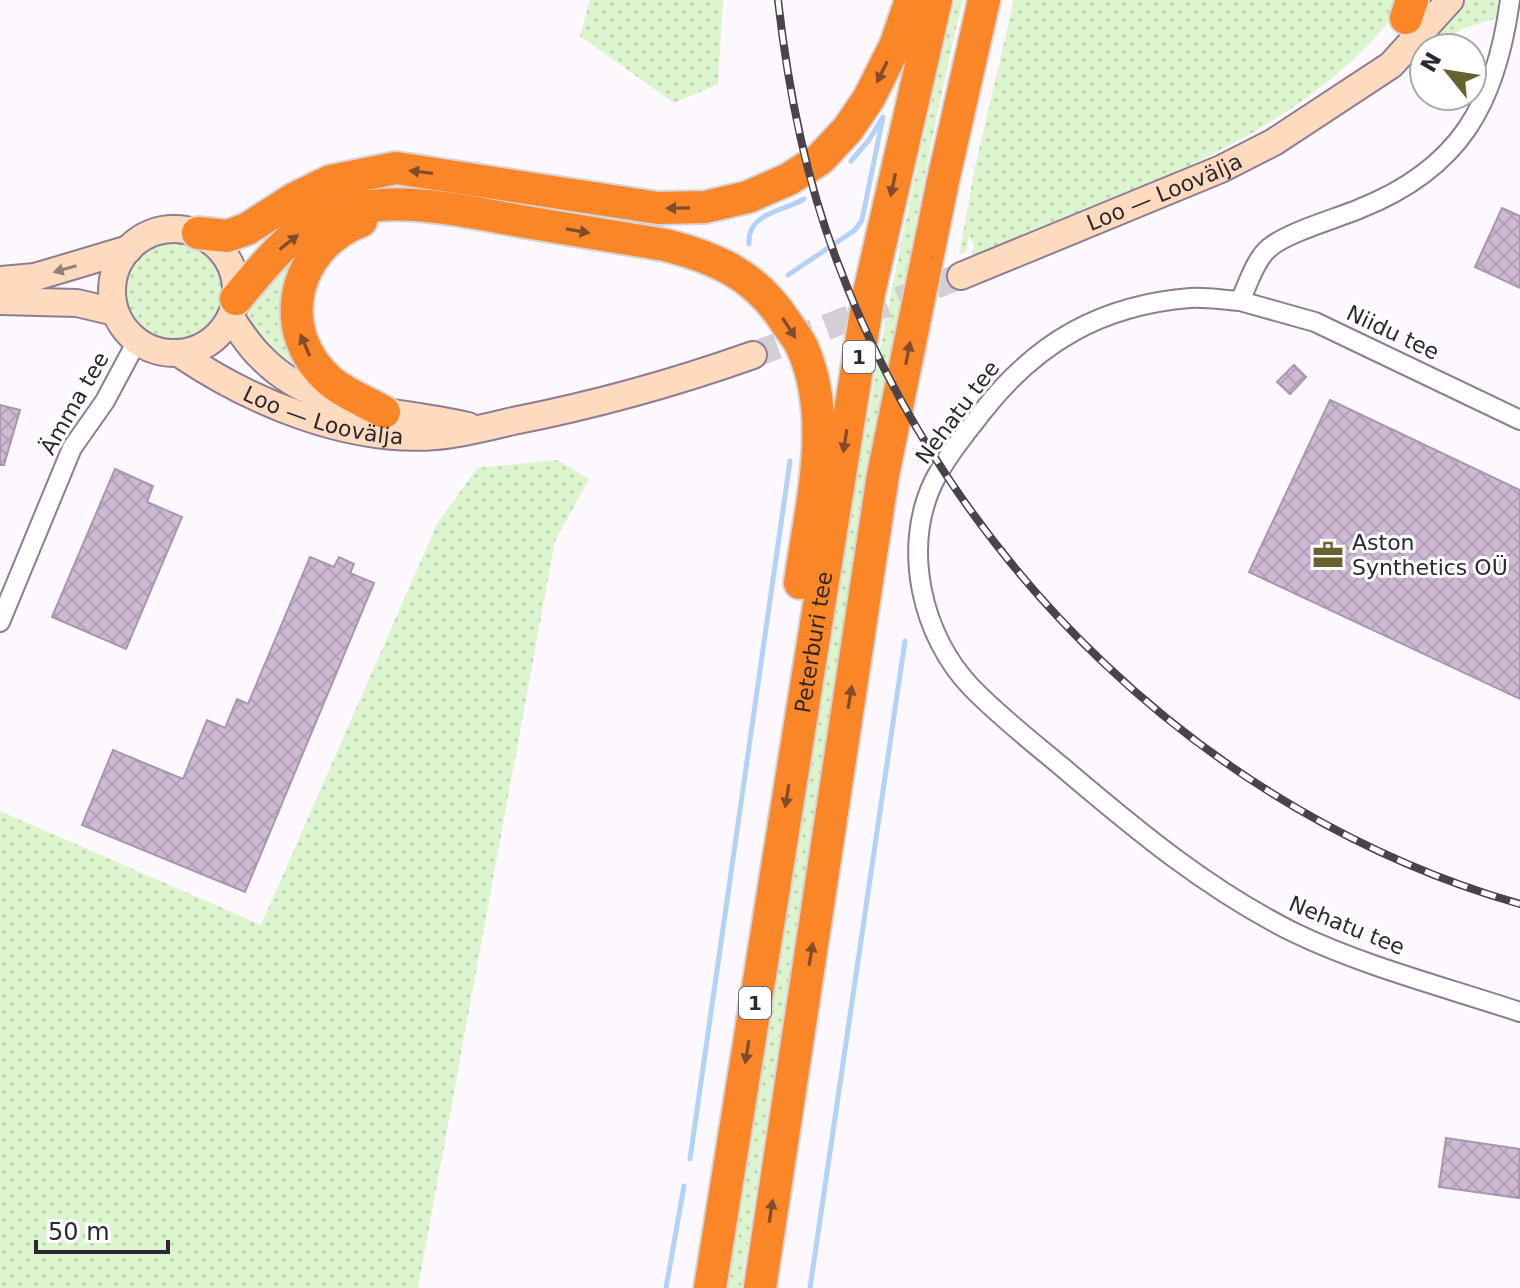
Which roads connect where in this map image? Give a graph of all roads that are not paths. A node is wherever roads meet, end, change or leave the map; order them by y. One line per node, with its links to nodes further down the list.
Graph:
1 (911, 0): 11 (highway, one-way to 11)
2 (936, 0): 26 (highway, Peterburi tee / 1, one-way to 26)
3 (984, 0): 9 (highway, Peterburi tee / 1)
4 (1006, 0): 9 (highway)
5 (1450, 0): 8 (street, Loo — Loovälja)
6 (1510, 0): 16 (street)
7 (1412, 6): 8 (street, Loo — Loovälja)
8 (1356, 86): 13 (street, Loo — Loovälja)
9 (943, 181): 29 (highway, Peterburi tee / 1, one-way to 9)
10 (401, 205): 17 (highway, one-way to 10); 22 (highway, one-way to 10); 26 (highway, one-way to 26)
11 (198, 233): 12 (street); 17 (street)
12 (129, 249): 14 (street, one-way to 14); 18 (street)
13 (961, 276)
14 (0, 280)
15 (0, 301): 18 (street)
16 (1240, 301): 23 (street, Niidu tee); 27 (street, Nehatu tee)
17 (234, 308): 20 (street); 22 (street, Loo — Loovälja)
18 (115, 312): 19 (street)
19 (137, 341): 20 (street); 25 (street, Ämma tee)
20 (180, 354): 24 (street, Loo — Loovälja)
21 (753, 355): 24 (street, Loo — Loovälja)
22 (384, 412): 24 (street, Loo — Loovälja)
23 (1520, 420)
24 (479, 428)
25 (0, 622)
26 (799, 718): 28 (highway, Peterburi tee / 1, one-way to 28)
27 (1520, 1012)
28 (710, 1288)
29 (760, 1288)

